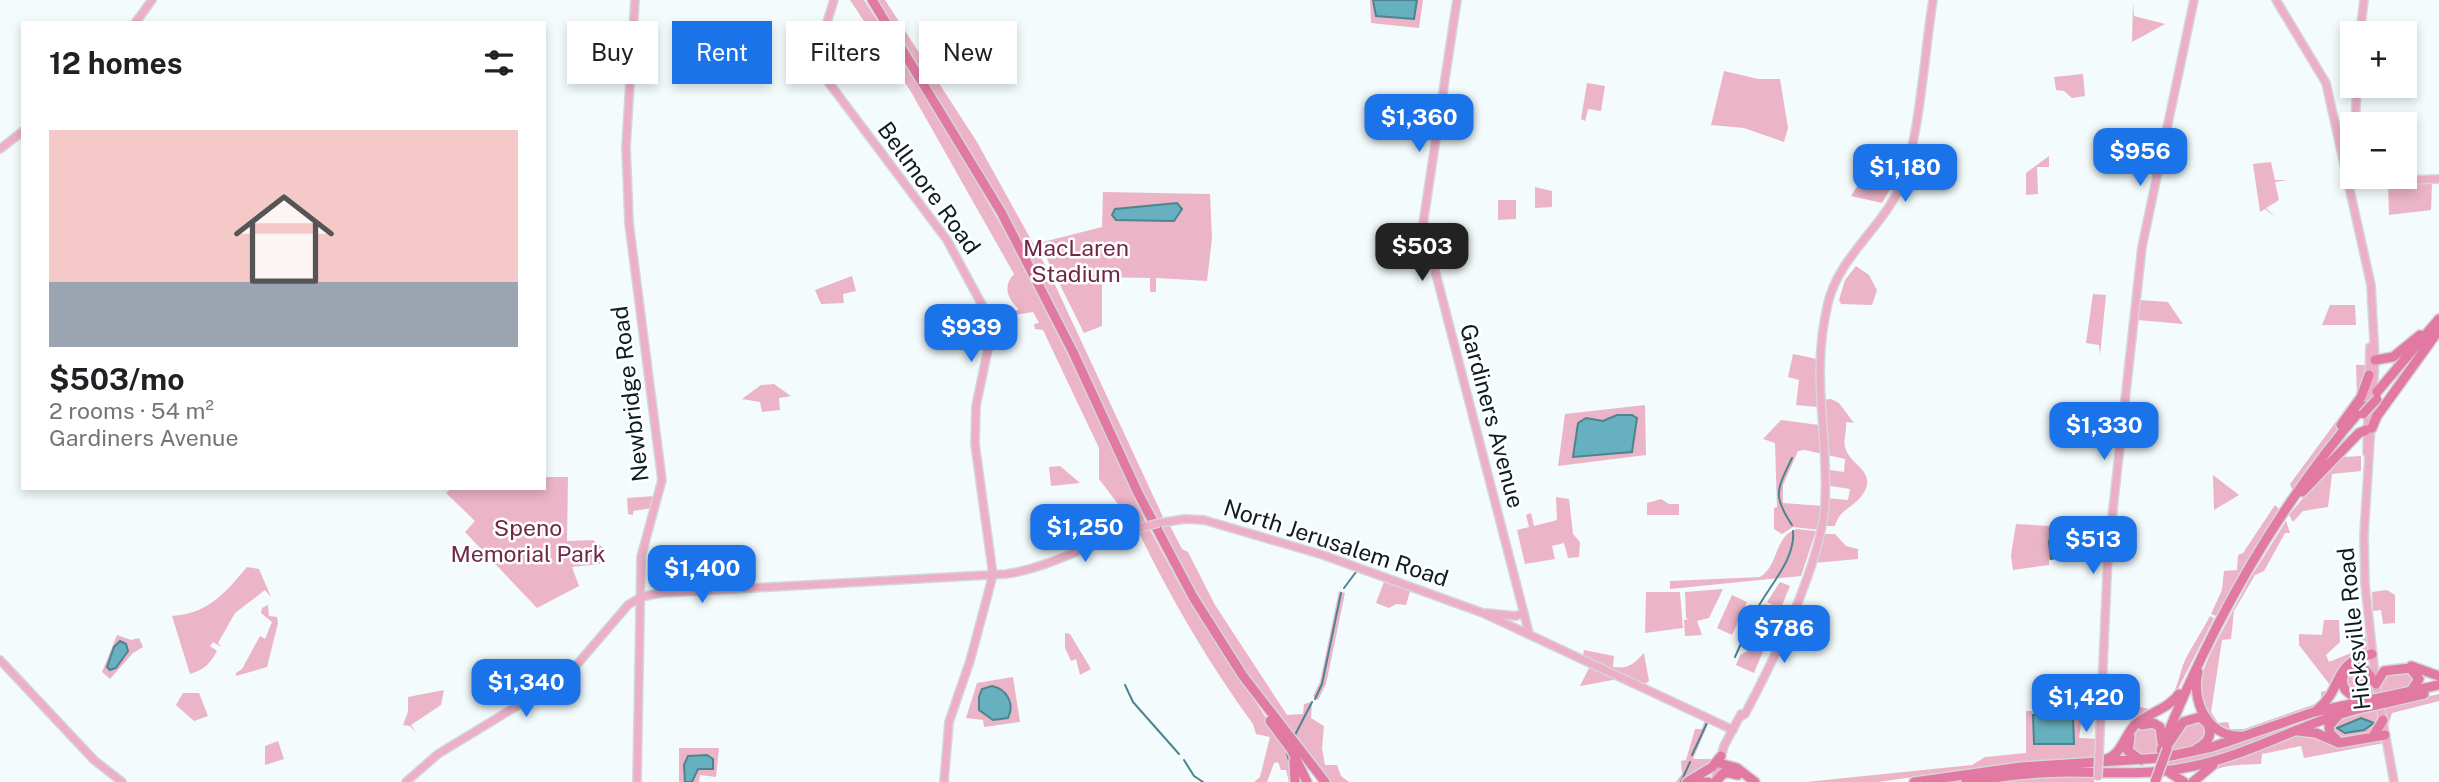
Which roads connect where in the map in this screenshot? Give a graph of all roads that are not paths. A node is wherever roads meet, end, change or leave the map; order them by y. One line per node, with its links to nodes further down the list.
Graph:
1 (152, 0): 10 (main road)
2 (635, 0): 31 (main road, Newbridge Road)
3 (834, 0): 30 (main road, Bellmore Road)
4 (869, 0): 54 (highway); 63 (highway)
5 (1457, 0): 33 (main road, Gardiners Avenue)
6 (1933, 0): 16 (main road)
7 (2194, 0): 61 (main road, bridge)
8 (2276, 0): 13 (main road, Hicksville Road)
9 (2364, 0): 11 (main road)
10 (136, 21)
11 (2361, 21)
12 (21, 133): 14 (main road)
13 (2340, 141)
14 (0, 149)
15 (1918, 166): 16 (main road)
16 (1902, 178): 48 (main road)
17 (2417, 180): 18 (main road)
18 (2439, 180)
19 (2351, 189): 22 (main road, Hicksville Road)
20 (2439, 318): 23 (highway); 25 (highway)
21 (2439, 329): 25 (highway); 27 (highway)
22 (2372, 339): 23 (main road, Hicksville Road); 24 (main road, Hicksville Road)
23 (2375, 360): 27 (main road, Hicksville Road)
24 (2369, 375): 27 (main road, Hicksville Road); 29 (highway)
25 (2377, 395): 26 (highway, bridge)
26 (2364, 410): 28 (highway); 29 (highway)
27 (2369, 429): 28 (highway); 35 (main road, Hicksville Road)
28 (2302, 492): 29 (highway)
29 (2290, 505): 38 (highway)
30 (993, 575): 31 (main road, North Jerusalem Road); 32 (main road, North Jerusalem Road, bridge); 67 (main road, Bellmore Road)
31 (641, 597): 65 (main road); 66 (main road, Newbridge Road)
32 (1483, 613): 33 (main road); 34 (main road, North Jerusalem Road)
33 (1524, 613): 34 (main road, Gardiners Avenue)
34 (1529, 633): 48 (main road, North Jerusalem Road)
35 (2372, 653): 37 (main road, Hicksville Road); 46 (highway)
36 (0, 660): 64 (main road)
37 (2374, 668): 39 (highway); 40 (main road, Hicksville Road)
38 (2195, 673): 51 (highway); 53 (highway); 59 (highway)
39 (2439, 676)
40 (2376, 684): 42 (highway); 44 (highway); 47 (main road, Hicksville Road)
41 (2439, 685): 42 (highway)
42 (2411, 691): 44 (highway)
43 (2439, 691): 44 (highway)
44 (2380, 701): 45 (highway); 46 (highway)
45 (2346, 711): 49 (highway); 52 (highway)
46 (2314, 712): 51 (highway)
47 (2383, 720): 50 (main road, Hicksville Road); 52 (highway)
48 (1733, 730): 56 (main road)
49 (2293, 731): 50 (highway); 58 (highway)
50 (2385, 735): 52 (highway); 83 (main road, Hicksville Road)
51 (2248, 736): 55 (highway)
52 (2373, 736)
53 (2166, 747): 55 (highway); 57 (highway); 62 (highway); 80 (highway, bridge)
54 (1291, 749): 68 (highway); 69 (highway)
55 (2185, 753): 57 (highway)
56 (1720, 759): 70 (highway); 73 (main road); 75 (highway)
57 (2143, 760): 59 (highway)
58 (2221, 761): 60 (highway); 82 (highway)
59 (2086, 762): 76 (highway)
60 (2165, 772): 62 (highway); 81 (highway)
61 (2096, 777): 62 (highway); 77 (highway); 78 (highway)
62 (2148, 778): 79 (highway)
63 (1325, 780)
64 (122, 782)
65 (406, 782)
66 (637, 782)
67 (944, 782)
68 (1295, 782)
69 (1307, 782)
70 (1687, 782)
71 (1694, 782): 72 (highway)
72 (1708, 782)
73 (1714, 782): 74 (highway)
74 (1745, 782)
75 (1755, 782)
76 (1914, 782)
77 (1966, 782)
78 (2112, 782)
79 (2125, 782)
80 (2155, 782)
81 (2184, 782)
82 (2193, 782)
83 (2394, 782)

